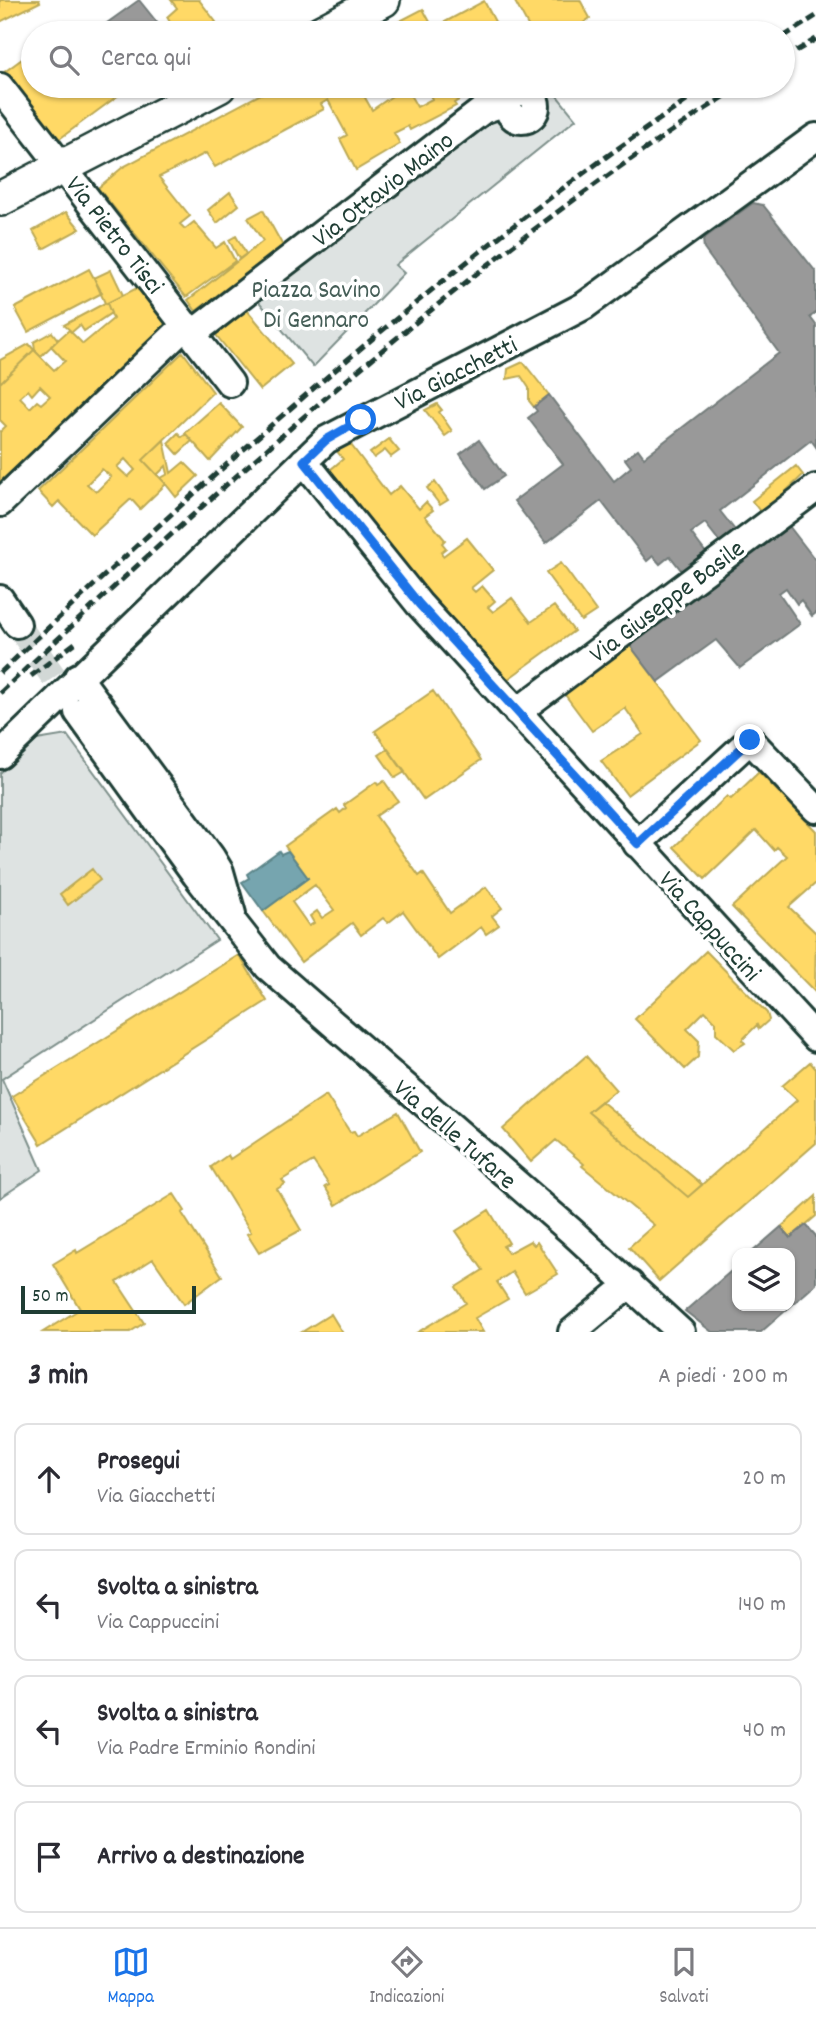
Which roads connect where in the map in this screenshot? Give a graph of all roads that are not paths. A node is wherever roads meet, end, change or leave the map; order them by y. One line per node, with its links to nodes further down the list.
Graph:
1 (383, 0): 2 (street)
2 (343, 21)
3 (0, 87): 7 (street, Via Pietro Tisci)
4 (196, 98): 7 (street)
5 (509, 101): 9 (street, Via Ottavio Maino)
6 (816, 137): 11 (street, Via Giacchetti)
7 (64, 167): 8 (street); 9 (street, Via Pietro Tisci)
8 (0, 199)
9 (189, 330): 10 (street, Via Pietro Tisci); 13 (street, Via Ottavio Maino)
10 (230, 383)
11 (304, 461): 16 (street, Via Giacchetti); 18 (street, Via Cappuccini)
12 (816, 488): 18 (street, Via Giuseppe Basile)
13 (0, 503)
14 (0, 599): 15 (street)
15 (17, 624)
16 (78, 677): 19 (street, Via Giacchetti); 22 (street, Via delle Tufare)
17 (78, 712): 22 (street, Via delle Tufare)
18 (517, 712): 21 (street, Via Cappuccini)
19 (0, 755)
20 (816, 809): 21 (street)
21 (638, 844): 23 (street, Via Cappuccini)
22 (236, 929): 24 (street, Via delle Tufare)
23 (811, 1025)
24 (630, 1284): 25 (street); 26 (street, Via delle Tufare)
25 (572, 1332)
26 (681, 1332)

